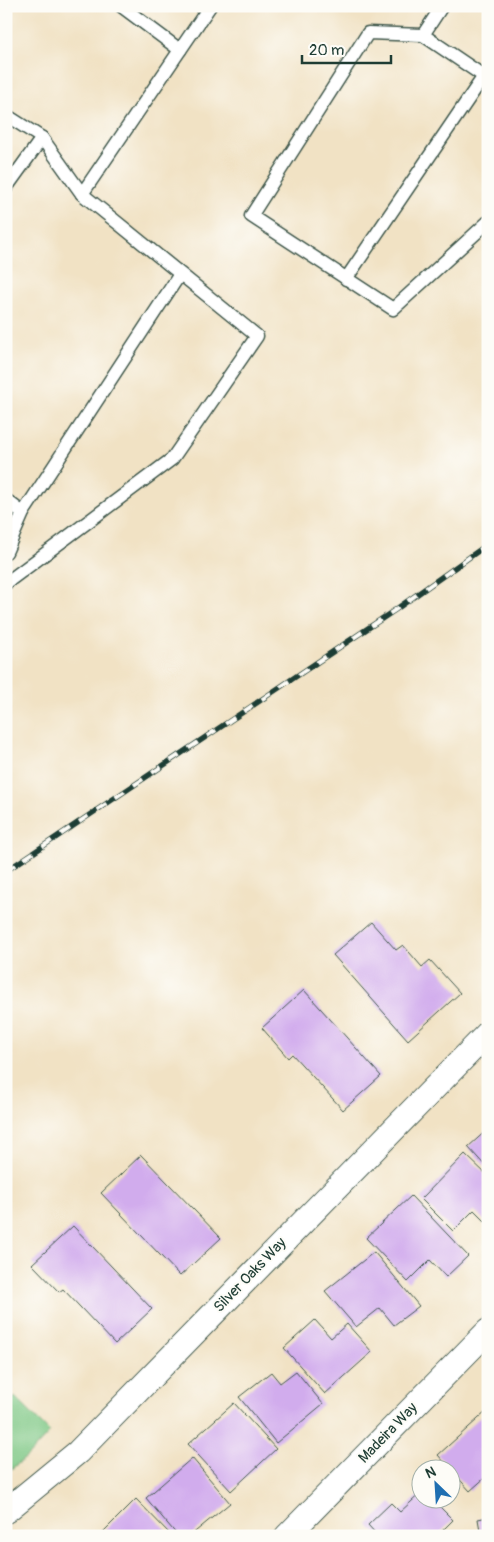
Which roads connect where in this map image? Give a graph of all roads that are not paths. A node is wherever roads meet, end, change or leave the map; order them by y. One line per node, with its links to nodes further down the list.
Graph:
1 (121, 6): 5 (lane)
2 (210, 6): 5 (lane)
3 (442, 6): 4 (lane)
4 (423, 35): 6 (lane); 13 (lane)
5 (180, 50): 10 (lane)
6 (486, 77): 13 (lane)
7 (6, 115): 8 (lane)
8 (42, 138): 9 (lane); 10 (lane)
9 (6, 188)
10 (82, 194): 12 (lane)
11 (488, 222): 13 (lane)
12 (180, 274): 15 (lane); 17 (lane)
13 (346, 278)
14 (6, 500): 15 (lane)
15 (23, 513): 16 (lane)
16 (6, 552)
17 (6, 583)
18 (488, 1032): 20 (street, Silver Oaks Way)
19 (488, 1331): 21 (street, Madeira Way)
20 (6, 1511)
21 (287, 1536)

